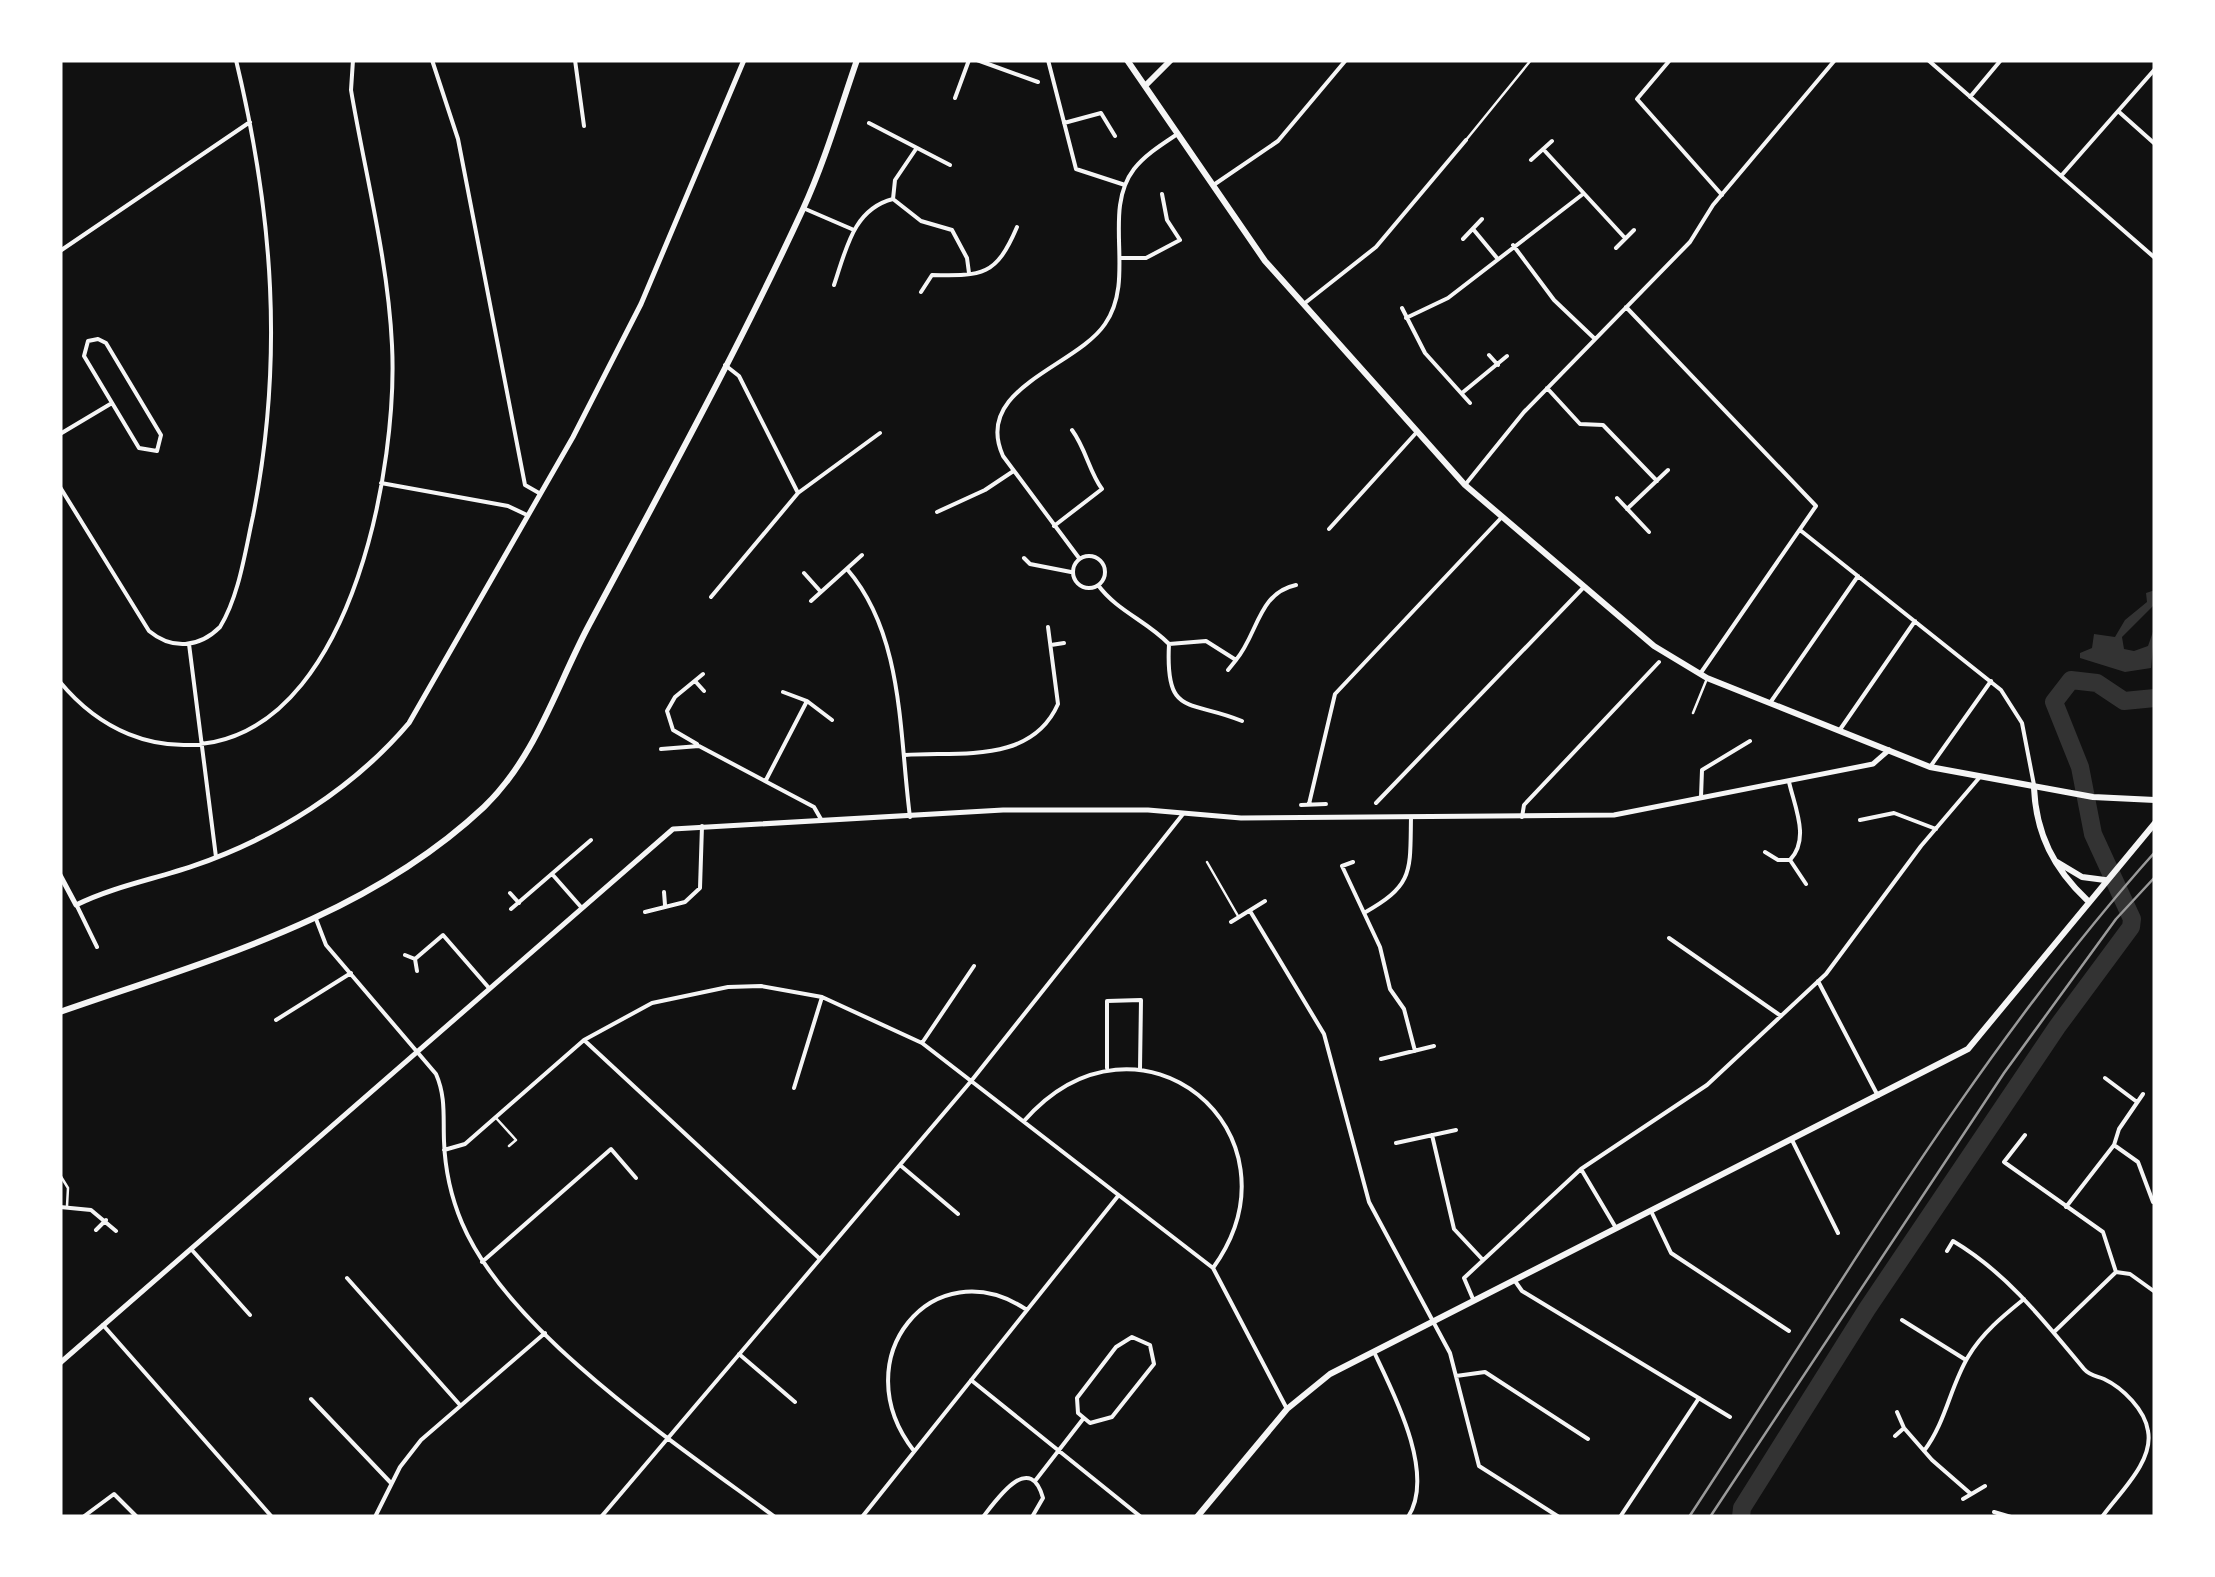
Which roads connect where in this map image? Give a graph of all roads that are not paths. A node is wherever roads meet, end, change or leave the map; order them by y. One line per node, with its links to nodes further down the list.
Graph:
1 (236, 60): 24 (street)
2 (353, 60): 81 (street)
3 (432, 60): 85 (street)
4 (576, 60): 27 (street)
5 (744, 60): 85 (street)
6 (857, 60): 44 (main road)
7 (969, 60): 22 (street)
8 (977, 60): 19 (street)
9 (1048, 60): 26 (street)
10 (1127, 60): 20 (main road)
11 (1172, 60): 20 (main road)
12 (1346, 60): 39 (street)
13 (1531, 60): 30 (lane)
14 (1670, 60): 42 (street)
15 (1835, 60): 42 (street)
16 (1928, 60): 21 (street)
17 (2001, 60): 21 (street)
18 (2155, 69): 23 (street)
19 (1038, 82)
20 (1144, 86): 28 (main road)
21 (1970, 96): 37 (street)
22 (956, 98)
23 (2118, 111): 32 (street); 37 (street)
24 (251, 122): 54 (street); 111 (street)
25 (869, 123): 34 (street)
26 (1064, 123): 29 (street); 38 (street)
27 (584, 126)
28 (1176, 134): 38 (street); 39 (main road)
29 (1115, 136)
30 (1466, 140): 61 (street)
31 (1552, 141): 33 (street)
32 (2155, 144)
33 (1543, 149): 35 (street); 41 (street)
34 (916, 150): 36 (street); 43 (street)
35 (1531, 160)
36 (950, 165)
37 (2060, 176): 57 (street)
38 (1126, 184): 55 (street)
39 (1210, 186): 61 (main road)
40 (1162, 194): 55 (street)
41 (1583, 194): 50 (street); 52 (street)
42 (1722, 195): 62 (street)
43 (893, 199): 48 (street); 58 (street)
44 (803, 208): 48 (street); 69 (main road)
45 (1482, 219): 47 (street)
46 (1017, 227): 58 (street)
47 (1473, 229): 51 (street); 56 (street)
48 (854, 230): 59 (street)
49 (1634, 230): 50 (street)
50 (1626, 238): 53 (street)
51 (1463, 240)
52 (1514, 244): 56 (street); 65 (street)
53 (1616, 248)
54 (60, 251)
55 (1122, 258): 78 (street)
56 (1496, 258): 64 (street)
57 (2155, 258)
58 (969, 273): 60 (street)
59 (834, 285)
60 (921, 292)
61 (1304, 304): 75 (main road)
62 (1626, 307): 65 (street); 93 (street)
63 (1402, 308): 64 (street)
64 (1406, 318): 71 (street)
65 (1595, 339): 70 (street)
66 (1490, 355): 68 (street)
67 (1507, 356): 68 (street)
68 (1498, 365): 71 (street)
69 (724, 366): 84 (street); 180 (main road)
70 (1547, 388): 80 (street); 82 (street)
71 (1462, 392): 73 (street)
72 (112, 403): 72 (street); 77 (street)
73 (1470, 403)
74 (1072, 430): 91 (street)
75 (1418, 431): 82 (main road); 92 (street)
76 (880, 433): 84 (street)
77 (60, 434)
78 (1014, 470): 88 (street); 91 (street)
79 (1668, 470): 80 (street)
80 (1656, 481): 87 (street)
81 (381, 483): 89 (street); 131 (street)
82 (1465, 485): 90 (main road)
83 (60, 487): 111 (street)
84 (798, 493): 106 (street)
85 (539, 494): 89 (street)
86 (1617, 498): 87 (street)
87 (1627, 509): 94 (street)
88 (937, 512)
89 (527, 515): 158 (street)
90 (1502, 517): 104 (main road); 144 (street)
91 (1054, 526): 97 (street)
92 (1328, 529)
93 (1800, 530): 101 (street); 118 (street)
94 (1649, 532)
95 (862, 555): 98 (street)
96 (1024, 558): 99 (street)
97 (1078, 558): 99 (street); 103 (street)
98 (847, 569): 105 (street); 135 (street)
99 (1072, 572): 103 (street)
100 (804, 573): 105 (street)
101 (1858, 576): 108 (street); 125 (street)
102 (1296, 585): 114 (street)
103 (1098, 586): 113 (street)
104 (1583, 588): 118 (main road); 143 (street)
105 (821, 592): 107 (street)
106 (711, 597)
107 (810, 601)
108 (1915, 622): 120 (street); 129 (street)
109 (1048, 627): 112 (street)
110 (1064, 643): 112 (street)
111 (189, 644): 131 (street)
112 (1051, 644): 135 (street)
113 (1169, 644): 114 (street); 128 (street)
114 (1236, 660): 116 (street)
115 (1659, 662): 149 (street)
116 (1228, 670)
117 (703, 674): 119 (street)
118 (1703, 676): 125 (main road); 126 (lane)
119 (695, 680): 122 (street); 132 (street)
120 (1990, 681): 136 (street); 140 (street)
121 (60, 682): 131 (street)
122 (704, 691)
123 (782, 692): 124 (street)
124 (807, 701): 127 (street); 138 (street)
125 (1770, 703): 129 (main road)
126 (1693, 712)
127 (832, 720)
128 (1242, 720)
129 (1840, 731): 134 (main road)
130 (1750, 741): 141 (street)
131 (202, 744): 158 (street)
132 (699, 746): 133 (street); 138 (street)
133 (661, 749)
134 (1889, 750): 136 (main road); 139 (street)
135 (902, 755): 148 (street)
136 (1930, 766): 137 (main road)
137 (1978, 778): 140 (main road); 155 (street)
138 (766, 780): 152 (street)
139 (1789, 782): 141 (street); 160 (street)
140 (2034, 788): 142 (main road); 159 (main road)
141 (1701, 800): 149 (street)
142 (2155, 800)
143 (1376, 803)
144 (1310, 804): 145 (street); 146 (street)
145 (1326, 804)
146 (1301, 805)
147 (1183, 814): 148 (street); 150 (street); 204 (street)
148 (910, 817): 152 (street)
149 (1522, 817): 150 (street)
150 (1412, 818): 178 (street)
151 (1860, 820): 155 (street)
152 (822, 821): 154 (street)
153 (2155, 823): 165 (main road)
154 (702, 826): 173 (street); 174 (street)
155 (1936, 829): 189 (street)
156 (591, 840): 163 (street)
157 (1765, 852): 160 (street)
158 (216, 857): 172 (street)
159 (2052, 859): 165 (main road); 169 (main road)
160 (1790, 860): 166 (street)
161 (1207, 862): 179 (lane)
162 (1354, 862): 178 (street)
163 (552, 874): 171 (street); 174 (street)
164 (60, 875): 172 (street)
165 (2105, 880): 169 (main road)
166 (1806, 884)
167 (664, 892): 173 (street)
168 (510, 893): 171 (street)
169 (2088, 900): 207 (main road)
170 (1265, 901): 176 (street)
171 (519, 903): 175 (street)
172 (76, 905): 183 (street)
173 (665, 905): 177 (street)
174 (581, 907): 190 (street)
175 (511, 910)
176 (1250, 911): 179 (street); 250 (street)
177 (645, 912)
178 (1364, 913): 199 (street)
179 (1239, 917): 181 (street)
180 (316, 919): 188 (street); 192 (main road)
181 (1231, 922)
182 (1669, 938): 193 (street)
183 (98, 946)
184 (405, 955): 185 (street)
185 (416, 959): 187 (street); 190 (street)
186 (974, 966): 196 (street)
187 (417, 971)
188 (350, 973): 194 (street); 198 (street)
189 (1818, 981): 193 (street); 207 (street)
190 (489, 988): 198 (street)
191 (822, 997): 195 (street); 196 (street); 205 (street)
192 (60, 1012)
193 (1781, 1016): 220 (street)
194 (276, 1020)
195 (584, 1040): 209 (street); 237 (street)
196 (922, 1043): 204 (street)
197 (1434, 1046): 199 (street)
198 (417, 1050): 218 (street); 235 (street)
199 (1415, 1051): 200 (street)
200 (1381, 1060)
201 (1107, 1068): 202 (street); 202 (street); 210 (street)
202 (1140, 1069): 240 (street)
203 (2104, 1078): 208 (street)
204 (972, 1080): 210 (street); 219 (street)
205 (794, 1088)
206 (2143, 1094): 208 (street)
207 (1879, 1097): 214 (main road)
208 (2136, 1102): 217 (street)
209 (496, 1117): 216 (lane); 218 (street)
210 (1024, 1121): 223 (street)
211 (1456, 1130): 213 (street)
212 (2024, 1134): 227 (street)
213 (1432, 1136): 215 (street); 238 (street)
214 (1792, 1140): 228 (main road); 234 (street)
215 (1396, 1143)
216 (509, 1146)
217 (2114, 1146): 224 (street); 227 (street)
218 (444, 1150): 239 (street)
219 (900, 1165): 229 (street); 237 (street)
220 (1581, 1169): 231 (street); 238 (street)
221 (60, 1175): 226 (lane)
222 (636, 1178): 239 (street)
223 (1119, 1195): 240 (street); 247 (street)
224 (2153, 1202)
225 (60, 1206): 226 (street)
226 (67, 1207): 230 (street)
227 (2066, 1208): 241 (street)
228 (1650, 1211): 231 (main road); 251 (street)
229 (958, 1214)
230 (106, 1220): 232 (street); 233 (street)
231 (1616, 1228): 243 (main road)
232 (96, 1230)
233 (116, 1231)
234 (1838, 1233)
235 (191, 1249): 248 (street); 252 (street)
236 (1947, 1252): 245 (street)
237 (820, 1259): 258 (street)
238 (1483, 1260): 246 (street)
239 (482, 1262): 255 (street)
240 (1212, 1268): 267 (street)
241 (2116, 1272): 244 (street); 254 (street)
242 (347, 1278): 266 (street)
243 (1514, 1280): 246 (main road); 264 (street)
244 (2155, 1292)
245 (2024, 1299): 254 (street); 259 (street)
246 (1474, 1300): 250 (main road)
247 (1027, 1310): 262 (street); 278 (street)
248 (250, 1315)
249 (1902, 1320): 259 (street)
250 (1430, 1322): 257 (main road); 261 (street)
251 (1779, 1324): 253 (street); 256 (street)
252 (104, 1325): 260 (street); 288 (street)
253 (1789, 1331)
254 (2055, 1331): 301 (street)
255 (545, 1333): 266 (street); 274 (street)
256 (1773, 1334)
257 (1373, 1352): 267 (main road); 297 (street)
258 (740, 1354): 265 (street); 274 (street)
259 (1966, 1360): 279 (street)
260 (60, 1363)
261 (1456, 1376): 272 (street); 298 (street)
262 (971, 1380): 277 (street); 278 (street)
263 (311, 1398): 281 (street)
264 (1699, 1398): 269 (street); 299 (street)
265 (795, 1402)
266 (461, 1406): 281 (street)
267 (1286, 1409): 296 (main road)
268 (1897, 1412): 271 (street)
269 (1730, 1417)
270 (1084, 1419): 270 (street); 277 (street)
271 (1904, 1428): 273 (street); 279 (street)
272 (1577, 1432): 275 (street); 276 (street)
273 (1894, 1436)
274 (668, 1438): 290 (street); 291 (street)
275 (1588, 1440)
276 (1570, 1442)
277 (1059, 1450): 280 (street); 295 (street)
278 (914, 1451): 292 (street)
279 (1924, 1452): 283 (street)
280 (1035, 1481): 293 (street); 294 (street)
281 (391, 1483): 289 (street)
282 (1986, 1486): 283 (street)
283 (1971, 1494): 284 (street)
284 (1962, 1500)
285 (1994, 1512): 300 (street)
286 (83, 1517): 287 (street)
287 (137, 1517)
288 (272, 1517)
289 (375, 1517)
290 (601, 1517)
291 (775, 1517)
292 (862, 1517)
293 (983, 1517)
294 (1032, 1517)
295 (1141, 1517)
296 (1198, 1517)
297 (1408, 1517)
298 (1558, 1517)
299 (1620, 1517)
300 (2011, 1517)
301 (2102, 1517)

